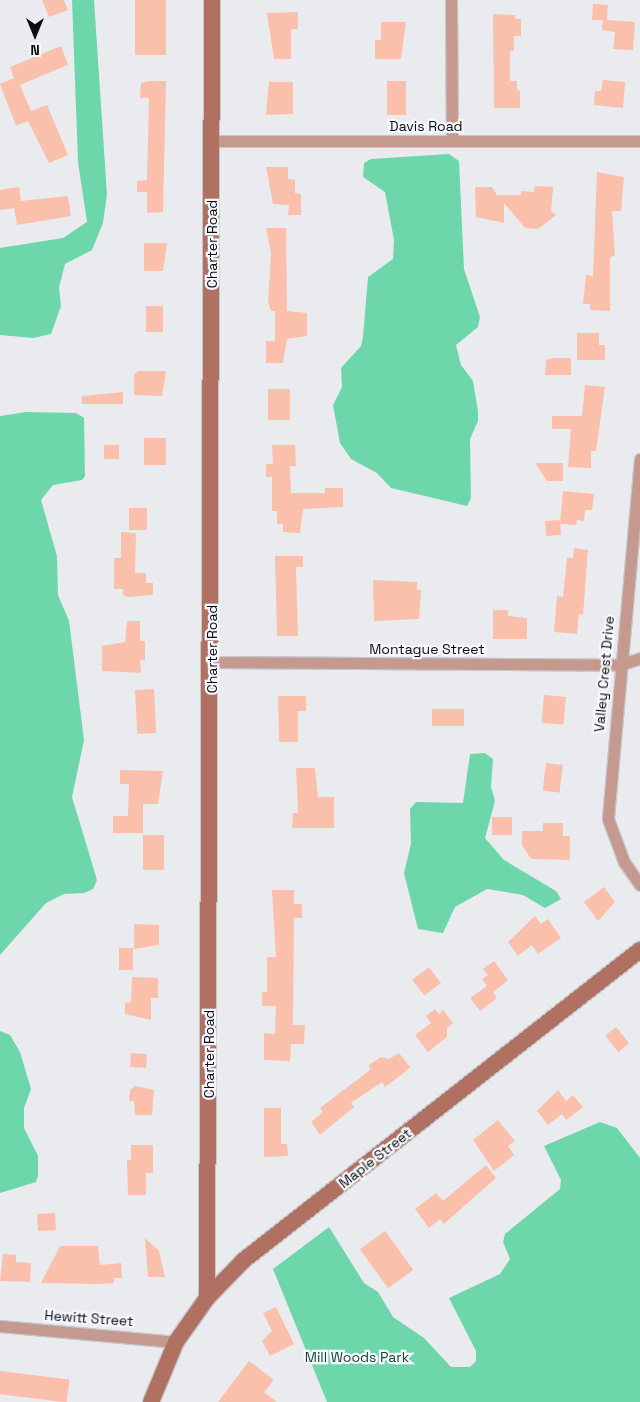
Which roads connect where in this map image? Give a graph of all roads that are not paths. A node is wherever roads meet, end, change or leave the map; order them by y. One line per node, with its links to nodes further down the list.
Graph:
1 (212, 0): 3 (street, Charter Road)
2 (451, 0): 4 (street)
3 (212, 141): 4 (street, Davis Road); 8 (street, Charter Road)
4 (452, 141): 5 (street, Davis Road)
5 (640, 141)
6 (640, 459): 9 (street, Valley Crest Drive)
7 (640, 658): 9 (street, Montague Street)
8 (212, 662): 9 (street, Montague Street); 12 (street, Charter Road)
9 (619, 665): 10 (street, Valley Crest Drive)
10 (640, 885)
11 (640, 950): 12 (street, Maple Street)
12 (207, 1298): 14 (street, Maple Street)
13 (0, 1326): 14 (street, Hewitt Street)
14 (176, 1342): 15 (street, Maple Street)
15 (151, 1402)

